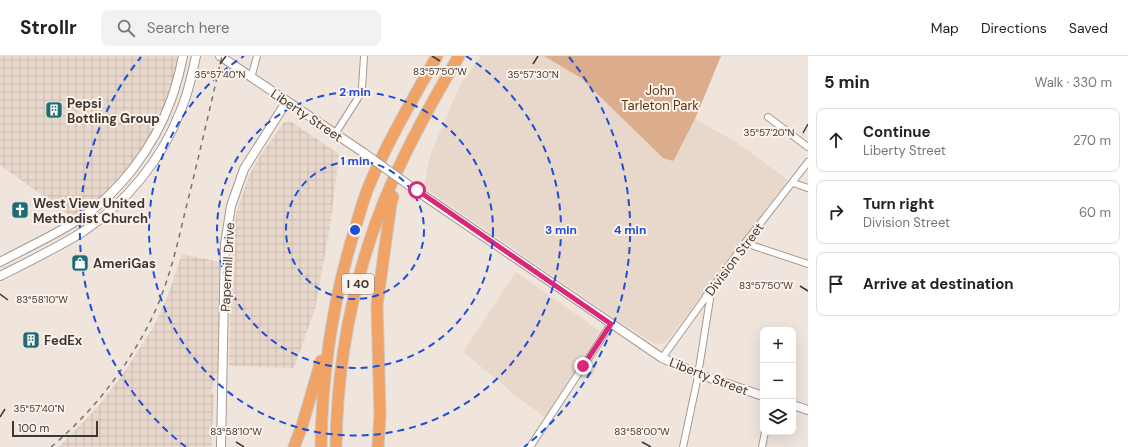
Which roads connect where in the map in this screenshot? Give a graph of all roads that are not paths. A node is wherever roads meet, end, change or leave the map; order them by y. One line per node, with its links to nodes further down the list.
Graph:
1 (183, 56): 18 (main road)
2 (196, 56): 20 (main road)
3 (220, 56): 8 (main road, Liberty Street)
4 (257, 56): 8 (street)
5 (364, 56): 12 (street)
6 (437, 56): 22 (highway, I 40)
7 (459, 56): 11 (highway, I 40)
8 (251, 78): 9 (main road, Liberty Street)
9 (287, 101): 12 (main road, Liberty Street); 30 (main road, Papermill Drive)
10 (768, 117): 13 (street)
11 (418, 131): 33 (highway, I 40); 34 (highway)
12 (335, 134): 23 (main road, Liberty Street, bridge)
13 (808, 147)
14 (808, 162): 15 (street, Division Street)
15 (793, 183): 16 (street); 17 (street, Division Street)
16 (808, 188)
17 (745, 243): 19 (street); 21 (street, Division Street)
18 (0, 262)
19 (808, 264)
20 (0, 276)
21 (708, 298): 24 (street, Division Street); 25 (street)
22 (337, 302): 31 (highway); 32 (highway, I 40)
23 (611, 324): 24 (main road, Liberty Street); 35 (street)
24 (662, 358): 25 (main road, Liberty Street)
25 (698, 374): 26 (main road, Liberty Street); 36 (street)
26 (760, 395)
27 (796, 407): 28 (main road)
28 (808, 410)
29 (764, 435): 37 (street)
30 (221, 447)
31 (294, 447)
32 (321, 447)
33 (336, 447)
34 (378, 447)
35 (530, 447)
36 (683, 447)
37 (762, 447)

